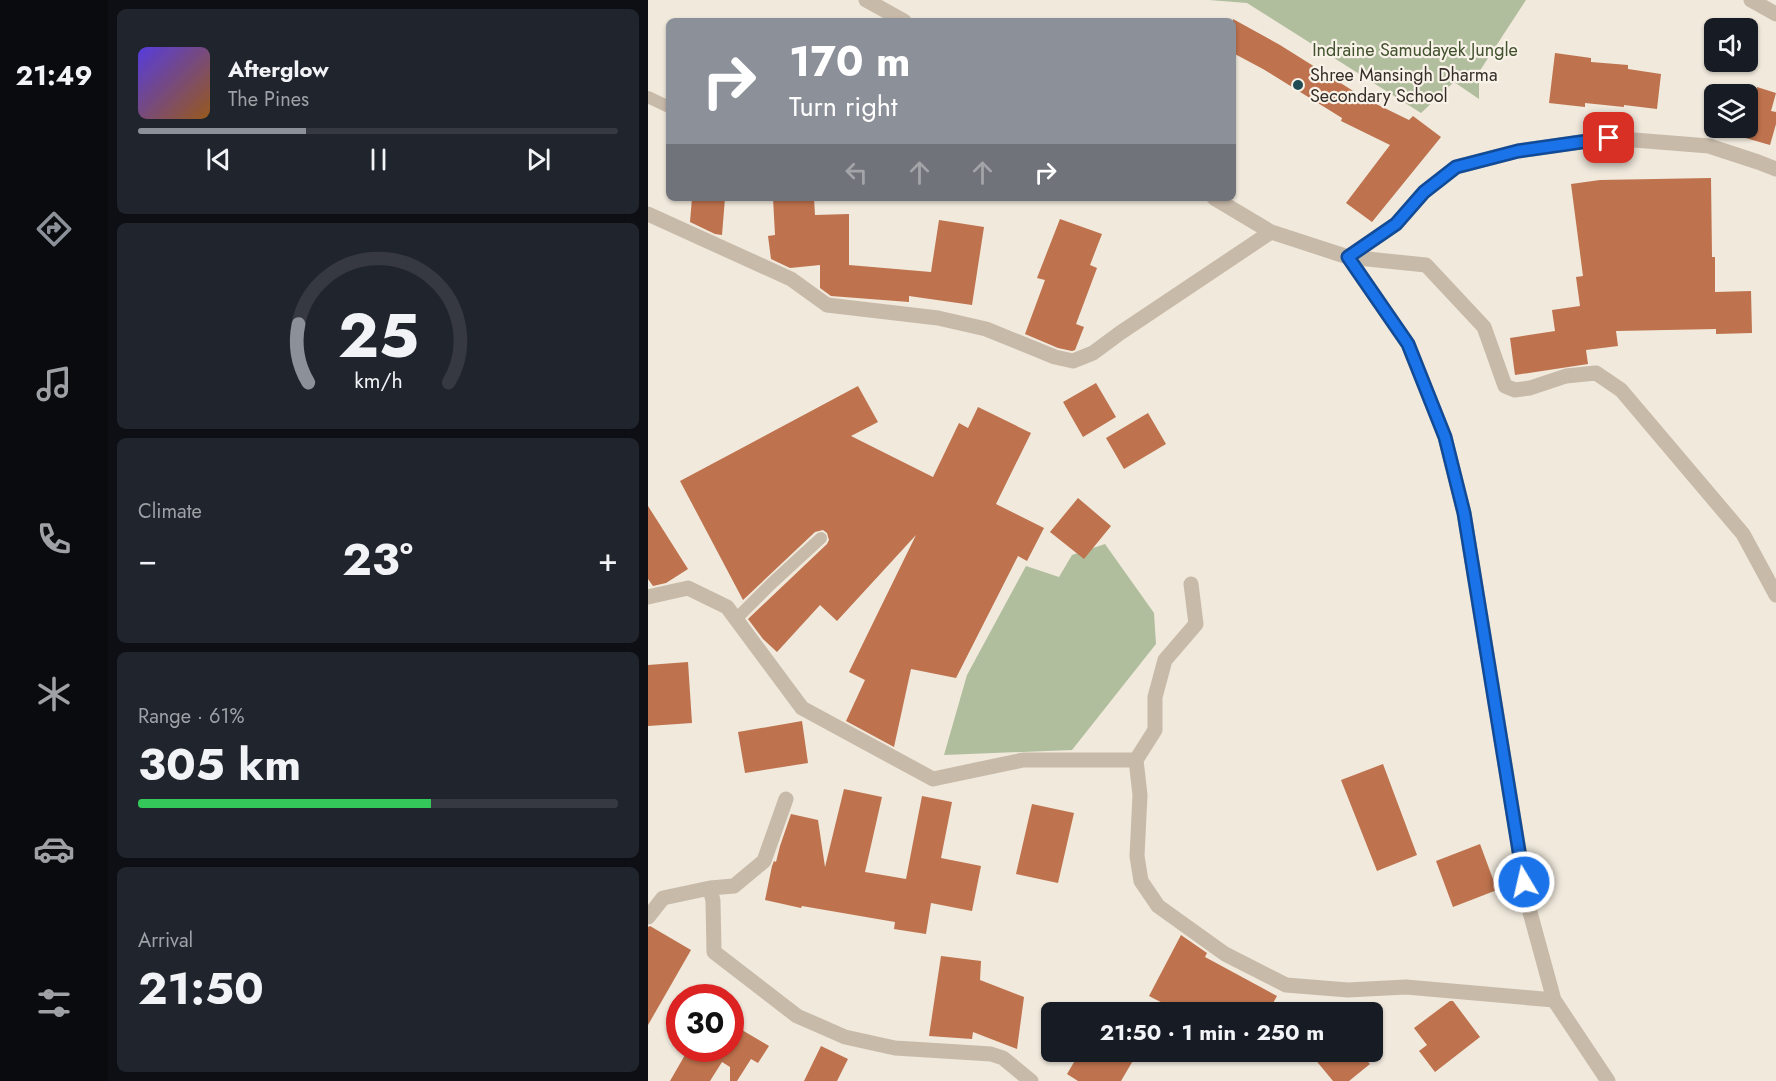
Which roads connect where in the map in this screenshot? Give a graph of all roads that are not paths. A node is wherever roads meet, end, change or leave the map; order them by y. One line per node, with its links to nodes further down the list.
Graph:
1 (866, 0): 4 (street)
2 (1751, 0): 3 (street)
3 (1776, 14)
4 (899, 18)
5 (648, 97): 6 (lane)
6 (666, 106)
7 (1776, 169): 11 (street)
8 (1219, 201): 10 (street)
9 (648, 214): 10 (street)
10 (1270, 232): 11 (street)
11 (1348, 257): 14 (street); 21 (street)
12 (821, 538): 16 (lane)
13 (1191, 584): 17 (street)
14 (1776, 595)
15 (648, 597): 16 (street)
16 (736, 619): 17 (street)
17 (1136, 760): 21 (street)
18 (786, 799): 19 (street)
19 (710, 888): 20 (street); 22 (street)
20 (648, 917)
21 (1554, 1000): 23 (street)
22 (1031, 1081)
23 (1608, 1081)

